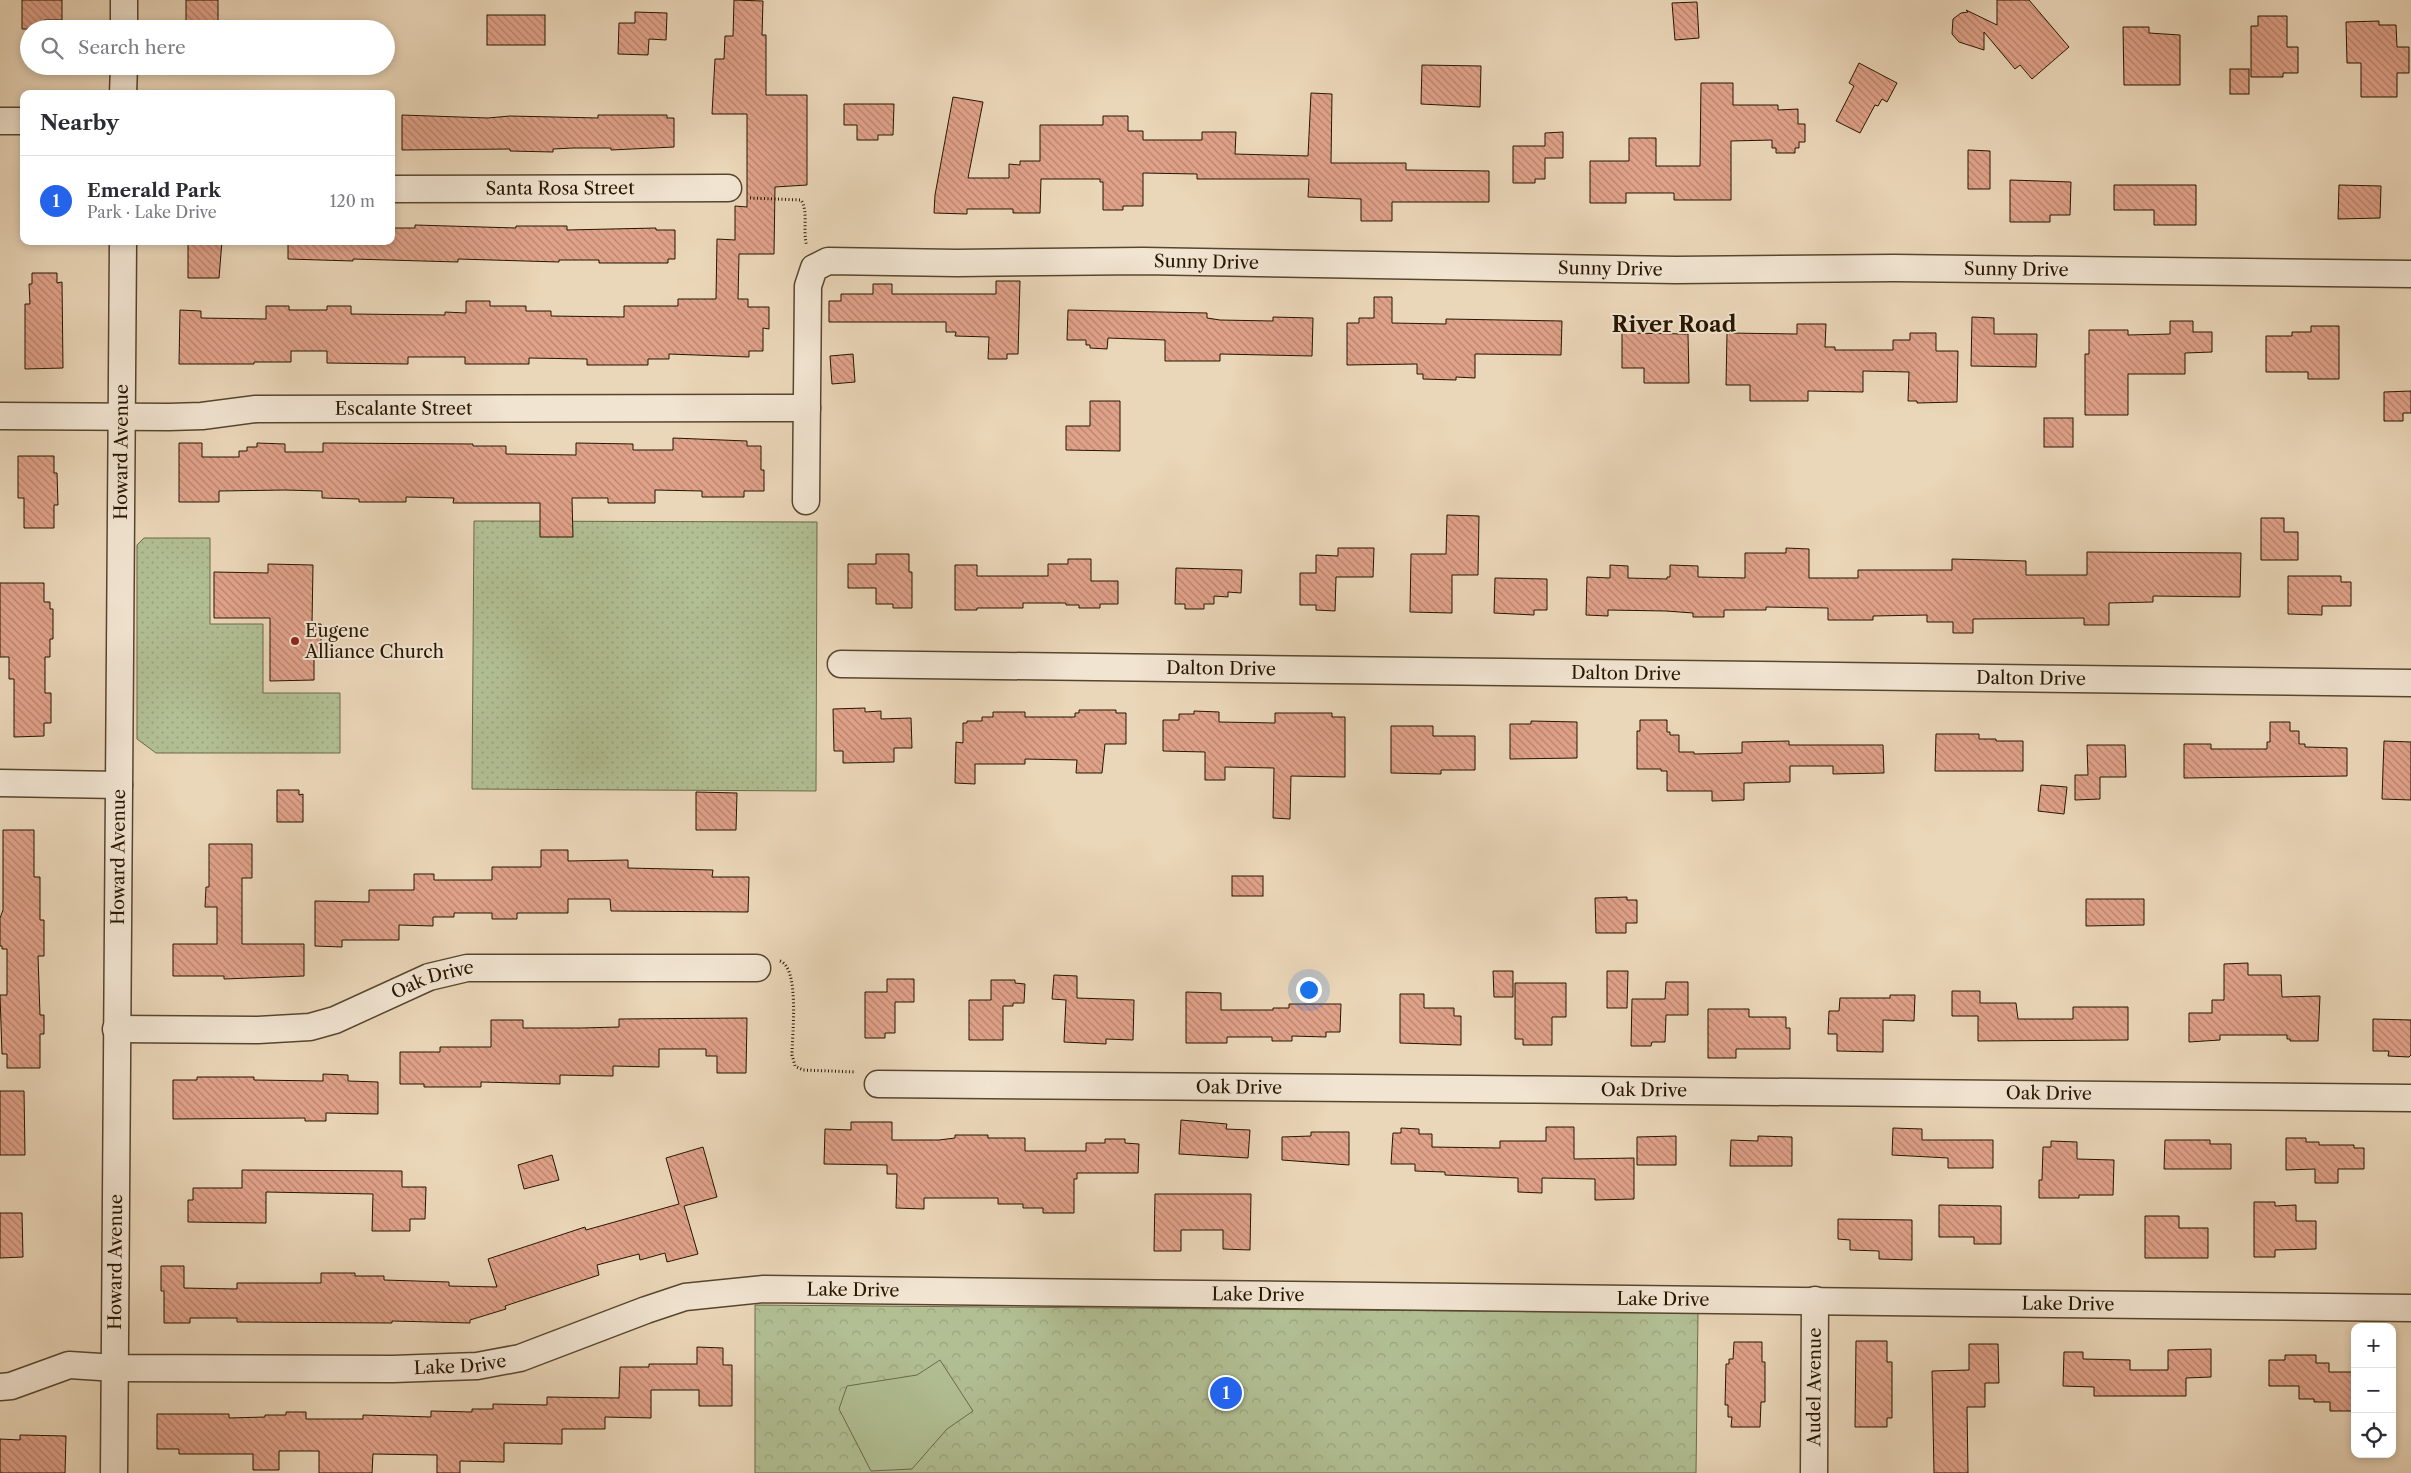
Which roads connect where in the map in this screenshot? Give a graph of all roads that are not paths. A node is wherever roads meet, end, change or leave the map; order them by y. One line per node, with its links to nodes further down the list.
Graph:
1 (124, 0): 2 (street)
2 (124, 20)
3 (124, 75): 4 (street)
4 (123, 90)
5 (0, 121): 6 (street)
6 (20, 121)
7 (728, 188): 8 (street, Santa Rosa Street)
8 (395, 189)
9 (123, 245): 13 (street, Howard Avenue)
10 (2411, 274): 11 (street, Sunny Drive)
11 (806, 408): 13 (street, Escalante Street); 14 (street)
12 (0, 416): 13 (street, Escalante Street)
13 (121, 416): 18 (street, Howard Avenue)
14 (806, 501)
15 (841, 664): 16 (street, Dalton Drive)
16 (2411, 683)
17 (0, 783): 18 (street)
18 (119, 785): 20 (street, Howard Avenue)
19 (765, 964): 20 (street, Oak Drive)
20 (116, 1030): 25 (street, Howard Avenue)
21 (878, 1084): 22 (street, Oak Drive)
22 (2411, 1098)
23 (1816, 1300): 24 (street, Lake Drive); 25 (street, Lake Drive); 28 (street, Audel Avenue)
24 (2411, 1308)
25 (116, 1368): 26 (street, Lake Drive); 27 (street, Howard Avenue)
26 (0, 1387)
27 (114, 1473)
28 (1814, 1473)

